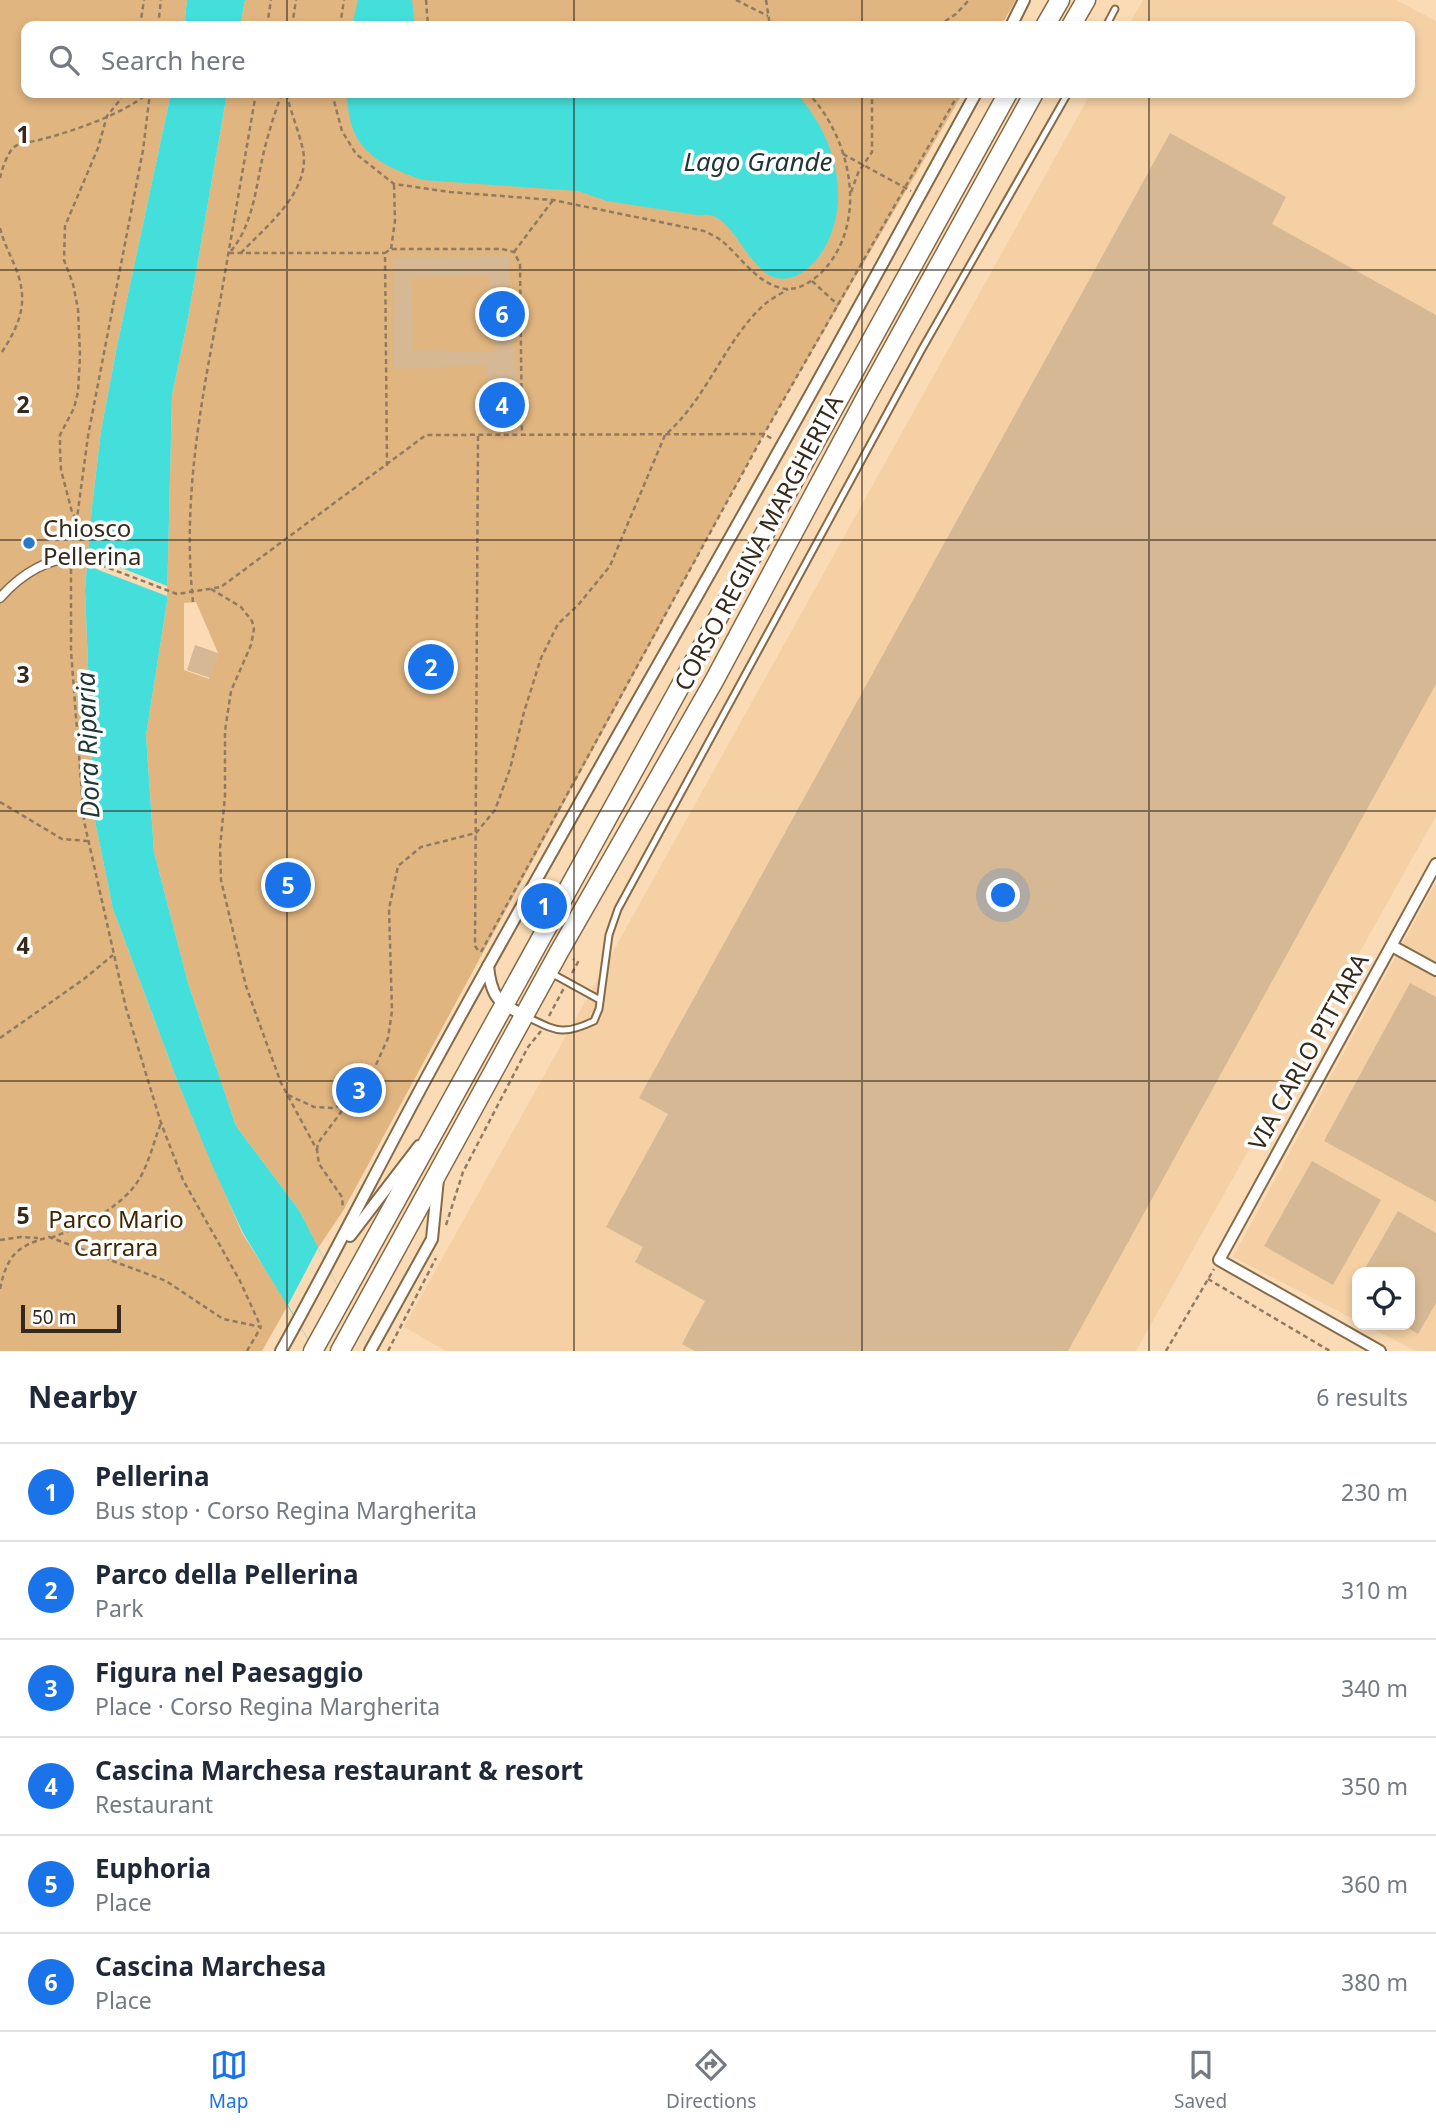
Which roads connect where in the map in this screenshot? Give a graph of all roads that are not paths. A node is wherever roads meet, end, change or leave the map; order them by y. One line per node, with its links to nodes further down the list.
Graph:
1 (1024, 0): 5 (street)
2 (1060, 0): 6 (main road)
3 (1086, 0): 7 (main road)
4 (1115, 9): 8 (lane)
5 (1014, 21)
6 (1048, 21)
7 (1074, 21)
8 (1108, 21)
9 (973, 98): 17 (street, CORSO REGINA MARGHERITA)
10 (1005, 98): 21 (main road, CORSO REGINA MARGHERITA)
11 (1031, 98): 19 (main road, CORSO REGINA MARGHERITA)
12 (1065, 98): 20 (lane)
13 (83, 559): 14 (street)
14 (0, 598)
15 (1436, 864): 16 (street, VIA CARLO PITTARA)
16 (1392, 946): 18 (street); 30 (street, VIA CARLO PITTARA)
17 (488, 966): 21 (street); 25 (street, CORSO REGINA MARGHERITA)
18 (1436, 970)
19 (549, 971): 20 (lane); 22 (main road, CORSO REGINA MARGHERITA)
20 (600, 1000): 22 (lane)
21 (504, 1006): 22 (street); 23 (main road, CORSO REGINA MARGHERITA)
22 (526, 1016): 24 (main road, CORSO REGINA MARGHERITA)
23 (451, 1104): 25 (street, CORSO REGINA MARGHERITA); 27 (main road, CORSO REGINA MARGHERITA)
24 (439, 1172): 28 (main road, CORSO REGINA MARGHERITA); 29 (street, CORSO REGINA MARGHERITA)
25 (335, 1254): 26 (street, CORSO REGINA MARGHERITA)
26 (281, 1351)
27 (313, 1351)
28 (340, 1351)
29 (370, 1351)
30 (1380, 1351)

